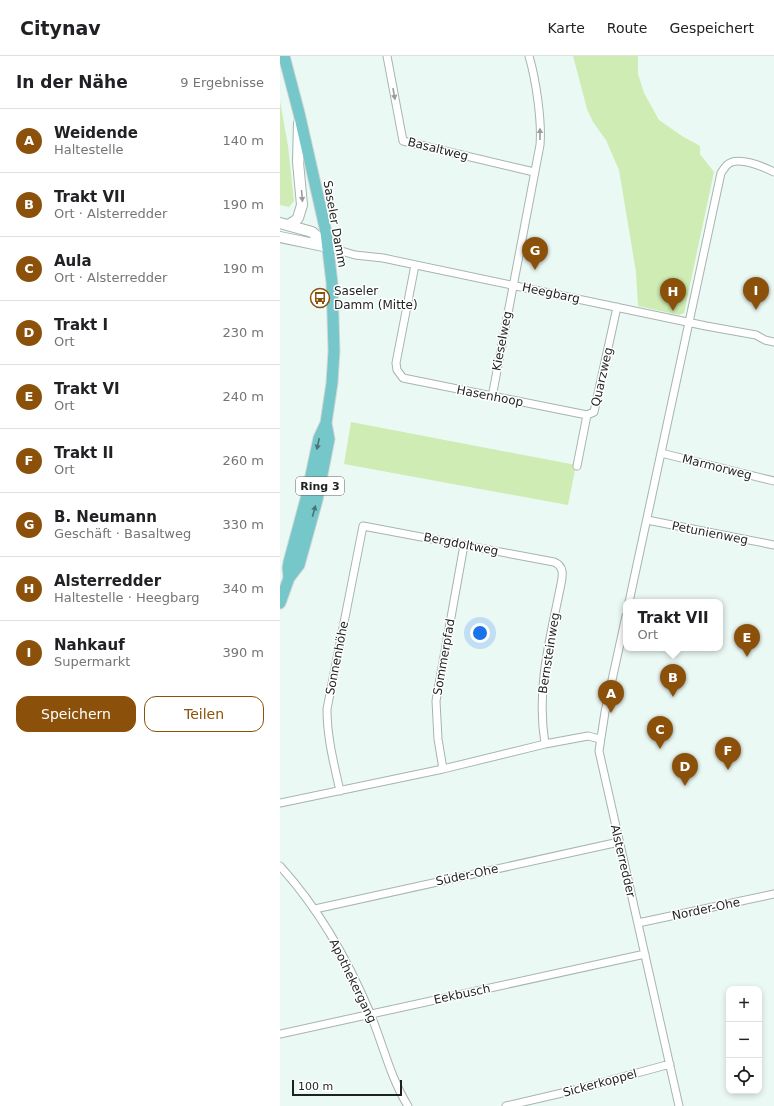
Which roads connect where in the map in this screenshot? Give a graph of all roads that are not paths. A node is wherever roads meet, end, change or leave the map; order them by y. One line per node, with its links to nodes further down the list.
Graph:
1 (284, 56): 4 (main road, Saseler Damm / Ring 3)
2 (387, 56): 5 (street, Basaltweg, one-way to 5)
3 (529, 56): 5 (street, one-way to 3)
4 (299, 114): 7 (street, one-way to 7); 9 (main road, Saseler Damm / Ring 3)
5 (534, 172): 11 (street)
6 (774, 172): 13 (street)
7 (284, 224): 9 (street, Heegbarg)
8 (280, 237): 9 (street, Heegbarg)
9 (328, 247): 10 (street, Heegbarg); 17 (main road, Saseler Damm / Ring 3)
10 (415, 265): 11 (street, Heegbarg); 15 (street, Hasenhoop)
11 (513, 285): 12 (street, Heegbarg); 15 (street, Kieselweg)
12 (617, 307): 13 (street, Heegbarg); 16 (street, Quarzweg)
13 (689, 323): 14 (street, Heegbarg); 18 (street)
14 (774, 342)
15 (492, 396): 16 (street, Hasenhoop)
16 (587, 415): 19 (street, Quarzweg)
17 (326, 423): 25 (main road, Saseler Damm / Ring 3, one-way to 25); 25 (main road, Saseler Damm / Ring 3, one-way to 17)
18 (661, 453): 20 (street, Marmorweg); 21 (street)
19 (577, 466)
20 (774, 481)
21 (647, 520): 24 (street, Petunienweg); 27 (street)
22 (363, 526): 23 (street, Bergdoltweg); 33 (street, Sonnenhöhe)
23 (464, 545): 26 (street, Bergdoltweg); 32 (street, Sommerpfad)
24 (774, 545)
25 (289, 562): 28 (main road, Saseler Damm / Ring 3)
26 (558, 563): 31 (street, Bernsteinweg)
27 (630, 599)
28 (280, 603)
29 (623, 630): 30 (street, Alsterredder)
30 (600, 739): 31 (street); 35 (street, Alsterredder)
31 (545, 744): 32 (street)
32 (443, 769): 33 (street)
33 (340, 791): 34 (street)
34 (280, 803)
35 (619, 842): 38 (street, Süder-Ohe); 39 (street, Alsterredder)
36 (280, 866): 38 (street, Apothekergang)
37 (774, 894): 39 (street, Norder-Ohe)
38 (315, 909): 41 (street, Apothekergang)
39 (638, 923): 40 (street, Alsterredder)
40 (645, 954): 41 (street, Eekbusch); 43 (street, Alsterredder)
41 (370, 1014): 42 (street, Eekbusch); 44 (street, Apothekergang)
42 (280, 1034)
43 (670, 1064): 45 (street, Sickerkoppel); 46 (street, Alsterredder)
44 (408, 1106)
45 (506, 1106)
46 (679, 1106)

